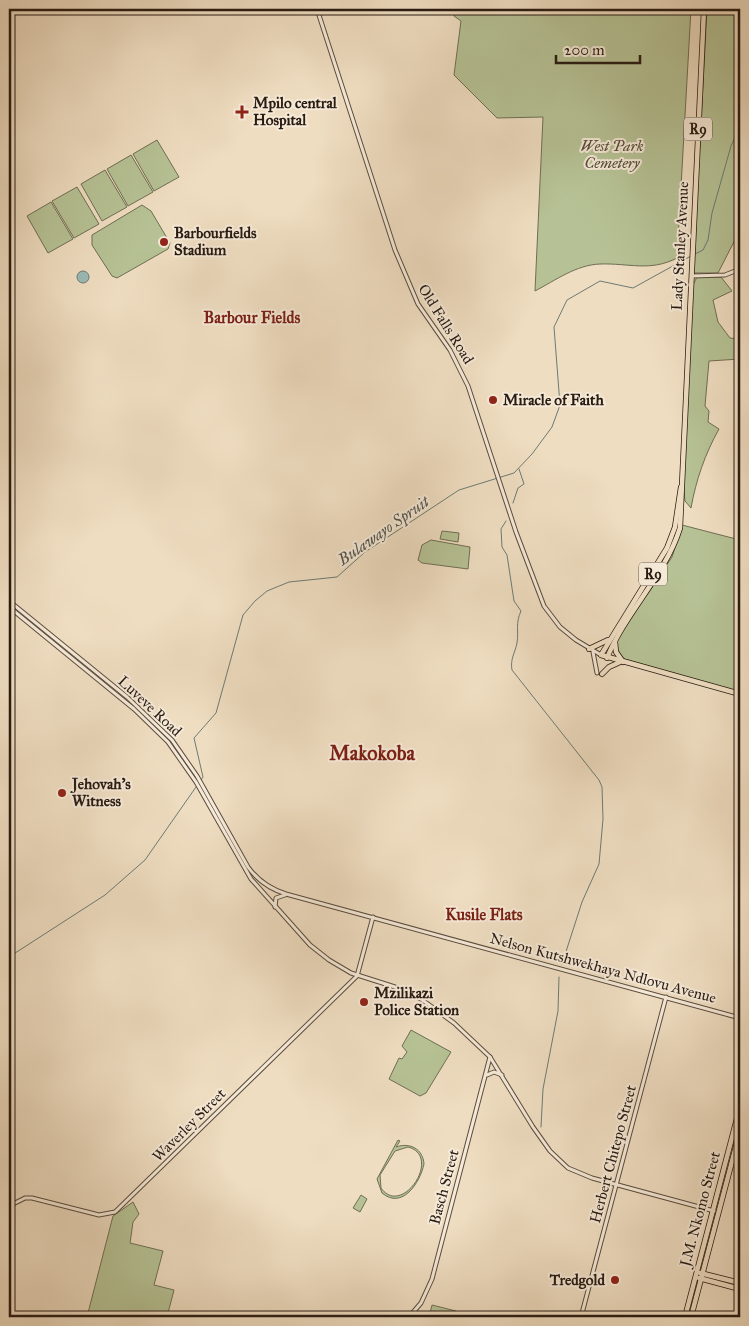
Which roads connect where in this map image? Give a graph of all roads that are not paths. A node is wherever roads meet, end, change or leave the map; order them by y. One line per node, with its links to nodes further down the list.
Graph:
1 (317, 9): 8 (street, Old Falls Road)
2 (704, 9): 4 (highway, Lady Stanley Avenue / R9)
3 (740, 269): 4 (street)
4 (691, 276): 7 (highway, Lady Stanley Avenue / R9)
5 (9, 601): 14 (street, Luveve Road)
6 (9, 607): 15 (street, Luveve Road)
7 (612, 638): 8 (highway); 9 (highway, Lady Stanley Avenue / R9); 10 (highway, Lady Stanley Avenue / R9); 11 (highway)
8 (591, 650): 9 (street, Old Falls Road); 12 (street)
9 (601, 655): 10 (highway)
10 (607, 658): 11 (highway)
11 (621, 662): 12 (highway); 13 (highway)
12 (600, 674)
13 (740, 694)
14 (286, 894): 15 (street); 16 (street, Nelson Kutshwekhaya Ndlovu Avenue)
15 (275, 908): 17 (street, Luveve Road)
16 (373, 917): 17 (street); 18 (street, Nelson Kutshwekhaya Ndlovu Avenue)
17 (357, 976): 20 (street, Luveve Road); 26 (street, Waverley Street)
18 (666, 998): 19 (street, Nelson Kutshwekhaya Ndlovu Avenue); 25 (street, Herbert Chitepo Street)
19 (740, 1018)
20 (490, 1057): 21 (street, Basch Street); 22 (street, Luveve Road)
21 (486, 1075): 22 (street); 33 (street, Basch Street)
22 (503, 1075): 25 (street, Luveve Road)
23 (740, 1107): 27 (highway, J.M. Nkomo Street)
24 (740, 1131): 28 (highway, J.M. Nkomo Street)
25 (616, 1184): 27 (street, Luveve Road); 34 (street, Herbert Chitepo Street)
26 (9, 1206)
27 (713, 1210): 28 (street, Luveve Road); 29 (highway, J.M. Nkomo Street)
28 (720, 1212): 30 (highway, J.M. Nkomo Street)
29 (696, 1274): 30 (highway); 35 (highway, J.M. Nkomo Street)
30 (702, 1276): 31 (highway); 32 (highway); 36 (highway, J.M. Nkomo Street)
31 (740, 1283)
32 (740, 1289)
33 (409, 1317)
34 (581, 1317)
35 (685, 1317)
36 (691, 1317)

